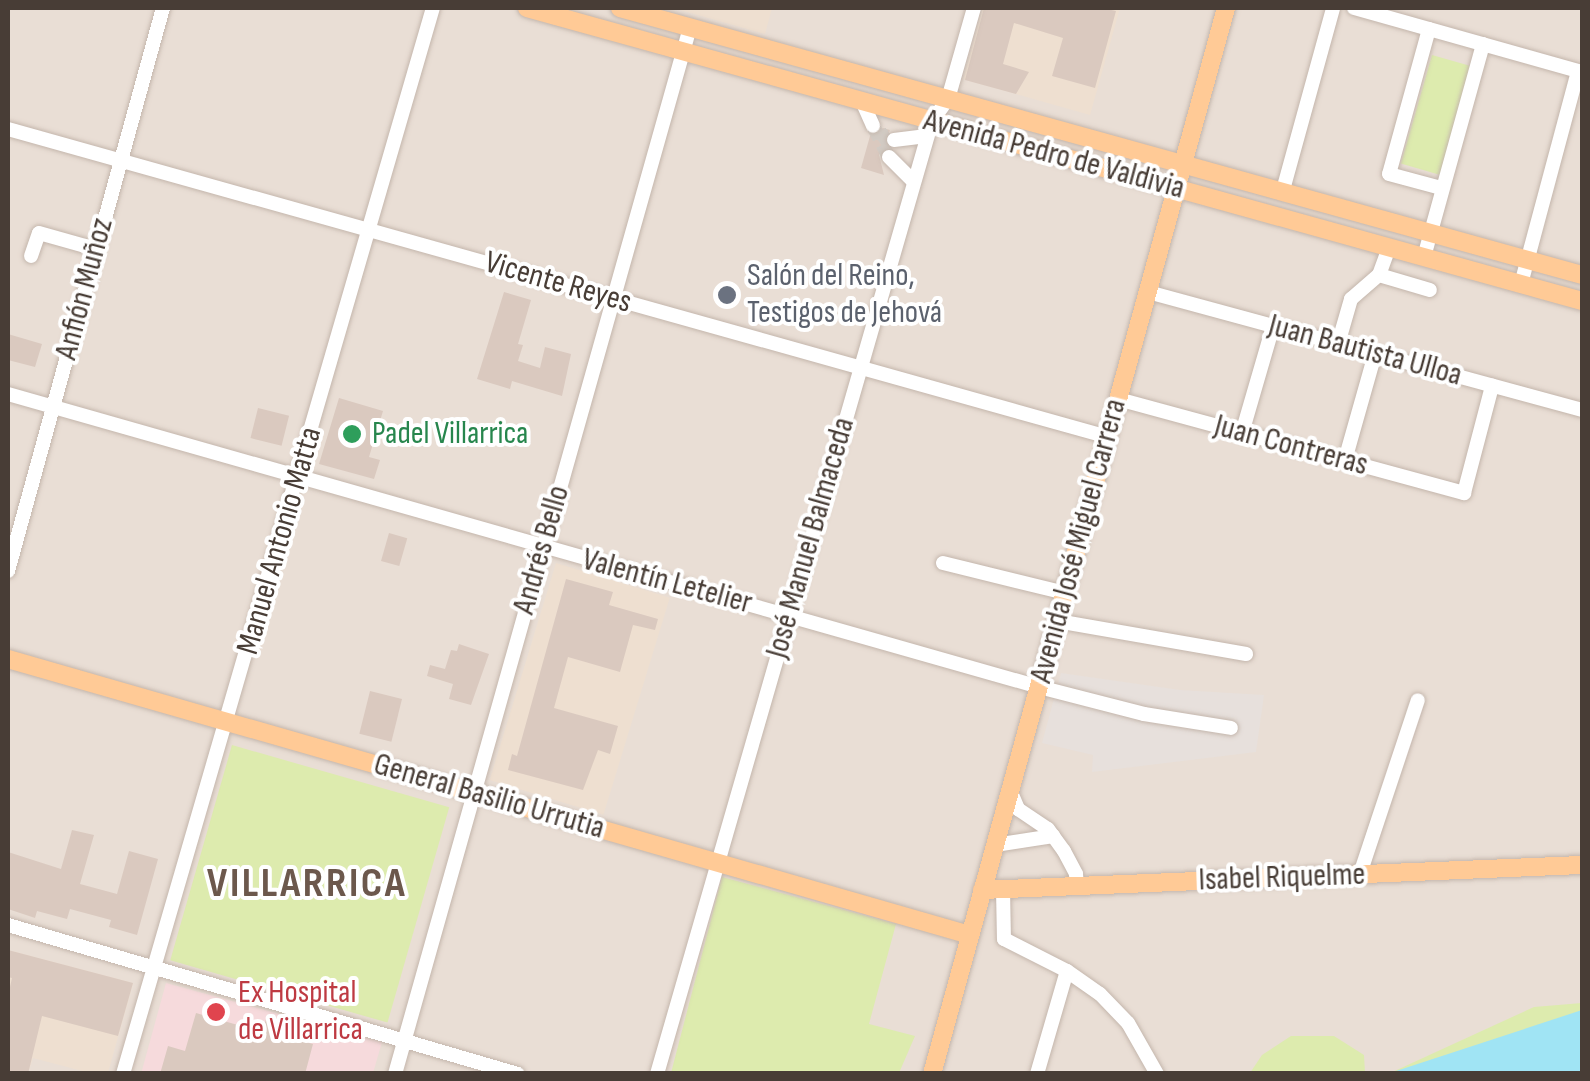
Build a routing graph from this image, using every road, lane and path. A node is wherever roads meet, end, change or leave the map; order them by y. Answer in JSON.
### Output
{"nodes":[{"id":1,"x":163,"y":8,"type":"edge"},
{"id":2,"x":432,"y":8,"type":"edge"},
{"id":3,"x":527,"y":8,"type":"edge"},
{"id":4,"x":620,"y":8,"type":"edge"},
{"id":5,"x":974,"y":8,"type":"edge"},
{"id":6,"x":1226,"y":8,"type":"edge"},
{"id":7,"x":1333,"y":8,"type":"edge"},
{"id":8,"x":1354,"y":8,"type":"edge"},
{"id":9,"x":690,"y":27,"type":"junction"},
{"id":10,"x":1429,"y":29,"type":"junction"},
{"id":11,"x":1483,"y":44,"type":"junction"},
{"id":12,"x":684,"y":51,"type":"junction"},
{"id":13,"x":1580,"y":71,"type":"edge"},
{"id":14,"x":948,"y":99,"type":"junction"},
{"id":15,"x":862,"y":101,"type":"junction"},
{"id":16,"x":910,"y":115,"type":"junction"},
{"id":17,"x":873,"y":126,"type":"tunnel mouth"},
{"id":18,"x":930,"y":128,"type":"junction"},
{"id":19,"x":8,"y":129,"type":"edge"},
{"id":20,"x":889,"y":157,"type":"tunnel mouth"},
{"id":21,"x":120,"y":161,"type":"junction"},
{"id":22,"x":1184,"y":162,"type":"junction"},
{"id":23,"x":914,"y":182,"type":"junction"},
{"id":24,"x":1177,"y":188,"type":"junction"},
{"id":25,"x":1442,"y":188,"type":"junction"},
{"id":26,"x":1282,"y":190,"type":"junction"},
{"id":27,"x":369,"y":230,"type":"junction"},
{"id":28,"x":1431,"y":231,"type":"junction"},
{"id":29,"x":1389,"y":247,"type":"junction"},
{"id":30,"x":96,"y":249,"type":"junction"},
{"id":31,"x":31,"y":256,"type":"dead end"},
{"id":32,"x":1424,"y":257,"type":"junction"},
{"id":33,"x":1528,"y":260,"type":"junction"},
{"id":34,"x":1582,"y":275,"type":"edge"},
{"id":35,"x":1379,"y":276,"type":"junction"},
{"id":36,"x":1522,"y":284,"type":"junction"},
{"id":37,"x":1430,"y":290,"type":"dead end"},
{"id":38,"x":1148,"y":292,"type":"junction"},
{"id":39,"x":614,"y":299,"type":"junction"},
{"id":40,"x":1582,"y":301,"type":"edge"},
{"id":41,"x":1273,"y":326,"type":"junction"},
{"id":42,"x":1338,"y":344,"type":"junction"},
{"id":43,"x":1374,"y":354,"type":"junction"},
{"id":44,"x":860,"y":368,"type":"junction"},
{"id":45,"x":1492,"y":386,"type":"junction"},
{"id":46,"x":8,"y":394,"type":"edge"},
{"id":47,"x":1118,"y":399,"type":"junction"},
{"id":48,"x":53,"y":406,"type":"junction"},
{"id":49,"x":1582,"y":410,"type":"edge"},
{"id":50,"x":1242,"y":432,"type":"junction"},
{"id":51,"x":1108,"y":437,"type":"junction"},
{"id":52,"x":1345,"y":460,"type":"junction"},
{"id":53,"x":298,"y":478,"type":"junction"},
{"id":54,"x":543,"y":548,"type":"junction"},
{"id":55,"x":943,"y":564,"type":"dead end"},
{"id":56,"x":8,"y":570,"type":"edge"},
{"id":57,"x":1064,"y":593,"type":"junction"},
{"id":58,"x":789,"y":616,"type":"junction"},
{"id":59,"x":1057,"y":621,"type":"junction"},
{"id":60,"x":1246,"y":654,"type":"dead end"},
{"id":61,"x":8,"y":659,"type":"edge"},
{"id":62,"x":1039,"y":687,"type":"junction"},
{"id":63,"x":1418,"y":700,"type":"dead end"},
{"id":64,"x":228,"y":722,"type":"junction"},
{"id":65,"x":1231,"y":728,"type":"dead end"},
{"id":66,"x":1010,"y":790,"type":"junction"},
{"id":67,"x":474,"y":794,"type":"junction"},
{"id":68,"x":1053,"y":836,"type":"junction"},
{"id":69,"x":995,"y":845,"type":"junction"},
{"id":70,"x":718,"y":862,"type":"junction"},
{"id":71,"x":1582,"y":865,"type":"edge"},
{"id":72,"x":1360,"y":874,"type":"junction"},
{"id":73,"x":1077,"y":886,"type":"junction"},
{"id":74,"x":1003,"y":889,"type":"junction"},
{"id":75,"x":982,"y":890,"type":"junction"},
{"id":76,"x":8,"y":924,"type":"edge"},
{"id":77,"x":970,"y":935,"type":"junction"},
{"id":78,"x":155,"y":966,"type":"junction"},
{"id":79,"x":1067,"y":971,"type":"junction"},
{"id":80,"x":404,"y":1039,"type":"junction"},
{"id":81,"x":124,"y":1074,"type":"edge"},
{"id":82,"x":395,"y":1074,"type":"edge"},
{"id":83,"x":518,"y":1074,"type":"edge"},
{"id":84,"x":657,"y":1074,"type":"edge"},
{"id":85,"x":932,"y":1074,"type":"edge"},
{"id":86,"x":1037,"y":1074,"type":"edge"},
{"id":87,"x":1157,"y":1074,"type":"edge"}],
"edges":[{"from":1,"to":21,"type":"street","name":"Anfión Muñoz"},
{"from":2,"to":27,"type":"street","name":"Manuel Antonio Matta"},
{"from":3,"to":12,"type":"main road","name":"Avenida Pedro de Valdivia"},
{"from":4,"to":9,"type":"main road","name":"Avenida Pedro de Valdivia"},
{"from":5,"to":14,"type":"street","name":"José Manuel Balmaceda"},
{"from":6,"to":22,"type":"main road","name":"Avenida José Miguel Carrera"},
{"from":7,"to":26,"type":"street"},
{"from":8,"to":10,"type":"street"},
{"from":9,"to":12,"type":"street","name":"Andrés Bello"},
{"from":9,"to":14,"type":"main road","name":"Avenida Pedro de Valdivia"},
{"from":10,"to":11,"type":"street"},
{"from":10,"to":25,"type":"street"},
{"from":11,"to":13,"type":"street"},
{"from":11,"to":25,"type":"street"},
{"from":12,"to":15,"type":"main road","name":"Avenida Pedro de Valdivia"},
{"from":12,"to":39,"type":"street","name":"Andrés Bello"},
{"from":13,"to":33,"type":"street"},
{"from":14,"to":18,"type":"street","name":"José Manuel Balmaceda"},
{"from":14,"to":22,"type":"main road","name":"Avenida Pedro de Valdivia"},
{"from":15,"to":16,"type":"main road","name":"Avenida Pedro de Valdivia"},
{"from":15,"to":17,"type":"street"},
{"from":16,"to":18,"type":"main road","name":"Avenida Pedro de Valdivia"},
{"from":16,"to":18,"type":"street"},
{"from":18,"to":23,"type":"street","name":"José Manuel Balmaceda"},
{"from":18,"to":24,"type":"main road","name":"Avenida Pedro de Valdivia"},
{"from":19,"to":21,"type":"street","name":"Vicente Reyes"},
{"from":20,"to":23,"type":"street"},
{"from":21,"to":27,"type":"street","name":"Vicente Reyes"},
{"from":21,"to":30,"type":"street","name":"Anfión Muñoz"},
{"from":22,"to":24,"type":"main road","name":"Avenida José Miguel Carrera"},
{"from":22,"to":26,"type":"main road","name":"Avenida Pedro de Valdivia"},
{"from":23,"to":44,"type":"street","name":"José Manuel Balmaceda"},
{"from":24,"to":29,"type":"main road","name":"Avenida Pedro de Valdivia"},
{"from":24,"to":38,"type":"main road","name":"Avenida José Miguel Carrera"},
{"from":25,"to":28,"type":"street"},
{"from":26,"to":28,"type":"main road","name":"Avenida Pedro de Valdivia"},
{"from":27,"to":39,"type":"street","name":"Vicente Reyes"},
{"from":27,"to":53,"type":"street","name":"Manuel Antonio Matta"},
{"from":28,"to":32,"type":"street"},
{"from":28,"to":33,"type":"main road","name":"Avenida Pedro de Valdivia"},
{"from":29,"to":32,"type":"main road","name":"Avenida Pedro de Valdivia"},
{"from":29,"to":35,"type":"street"},
{"from":30,"to":31,"type":"street"},
{"from":30,"to":48,"type":"street","name":"Anfión Muñoz"},
{"from":32,"to":36,"type":"main road","name":"Avenida Pedro de Valdivia"},
{"from":33,"to":34,"type":"main road","name":"Avenida Pedro de Valdivia"},
{"from":33,"to":36,"type":"street"},
{"from":35,"to":37,"type":"street"},
{"from":35,"to":42,"type":"street"},
{"from":36,"to":40,"type":"main road","name":"Avenida Pedro de Valdivia"},
{"from":38,"to":41,"type":"street","name":"Juan Bautista Ulloa"},
{"from":38,"to":47,"type":"main road","name":"Avenida José Miguel Carrera"},
{"from":39,"to":44,"type":"street","name":"Vicente Reyes"},
{"from":39,"to":54,"type":"street","name":"Andrés Bello"},
{"from":41,"to":42,"type":"street","name":"Juan Bautista Ulloa"},
{"from":41,"to":50,"type":"street"},
{"from":42,"to":43,"type":"street","name":"Juan Bautista Ulloa"},
{"from":43,"to":45,"type":"street","name":"Juan Bautista Ulloa"},
{"from":43,"to":52,"type":"street"},
{"from":44,"to":51,"type":"street","name":"Vicente Reyes"},
{"from":44,"to":58,"type":"street","name":"José Manuel Balmaceda"},
{"from":45,"to":49,"type":"street","name":"Juan Bautista Ulloa"},
{"from":45,"to":52,"type":"street","name":"Juan Contreras"},
{"from":46,"to":48,"type":"street","name":"Valentín Letelier"},
{"from":47,"to":50,"type":"street","name":"Juan Contreras"},
{"from":47,"to":51,"type":"main road","name":"Avenida José Miguel Carrera"},
{"from":48,"to":53,"type":"street","name":"Valentín Letelier"},
{"from":48,"to":56,"type":"street","name":"Anfión Muñoz"},
{"from":50,"to":52,"type":"street","name":"Juan Contreras"},
{"from":51,"to":57,"type":"main road","name":"Avenida José Miguel Carrera"},
{"from":53,"to":54,"type":"street","name":"Valentín Letelier"},
{"from":53,"to":64,"type":"street","name":"Manuel Antonio Matta"},
{"from":54,"to":58,"type":"street","name":"Valentín Letelier"},
{"from":54,"to":67,"type":"street","name":"Andrés Bello"},
{"from":55,"to":57,"type":"street"},
{"from":57,"to":59,"type":"main road","name":"Avenida José Miguel Carrera"},
{"from":58,"to":62,"type":"street","name":"Valentín Letelier"},
{"from":58,"to":70,"type":"street","name":"José Manuel Balmaceda"},
{"from":59,"to":60,"type":"street"},
{"from":59,"to":62,"type":"main road","name":"Avenida José Miguel Carrera"},
{"from":61,"to":64,"type":"main road","name":"General Basilio Urrutia"},
{"from":62,"to":65,"type":"street","name":"Valentín Letelier"},
{"from":62,"to":66,"type":"main road","name":"Avenida José Miguel Carrera"},
{"from":63,"to":72,"type":"street"},
{"from":64,"to":67,"type":"main road","name":"General Basilio Urrutia"},
{"from":64,"to":78,"type":"street","name":"Manuel Antonio Matta"},
{"from":66,"to":68,"type":"street"},
{"from":66,"to":69,"type":"main road","name":"Avenida José Miguel Carrera"},
{"from":67,"to":70,"type":"main road","name":"General Basilio Urrutia"},
{"from":67,"to":80,"type":"street","name":"Andrés Bello"},
{"from":68,"to":69,"type":"street"},
{"from":68,"to":73,"type":"street"},
{"from":69,"to":75,"type":"main road","name":"Avenida José Miguel Carrera"},
{"from":70,"to":77,"type":"main road","name":"General Basilio Urrutia"},
{"from":70,"to":84,"type":"street","name":"José Manuel Balmaceda"},
{"from":71,"to":72,"type":"main road","name":"Isabel Riquelme"},
{"from":72,"to":73,"type":"main road","name":"Isabel Riquelme"},
{"from":73,"to":74,"type":"main road","name":"Isabel Riquelme"},
{"from":74,"to":75,"type":"main road","name":"Isabel Riquelme"},
{"from":74,"to":79,"type":"street"},
{"from":75,"to":77,"type":"main road","name":"Avenida José Miguel Carrera"},
{"from":76,"to":78,"type":"street"},
{"from":77,"to":85,"type":"main road","name":"Avenida José Miguel Carrera"},
{"from":78,"to":80,"type":"street"},
{"from":78,"to":81,"type":"street","name":"Manuel Antonio Matta"},
{"from":79,"to":86,"type":"street"},
{"from":79,"to":87,"type":"street"},
{"from":80,"to":82,"type":"street","name":"Andrés Bello"},
{"from":80,"to":83,"type":"street"}]}
